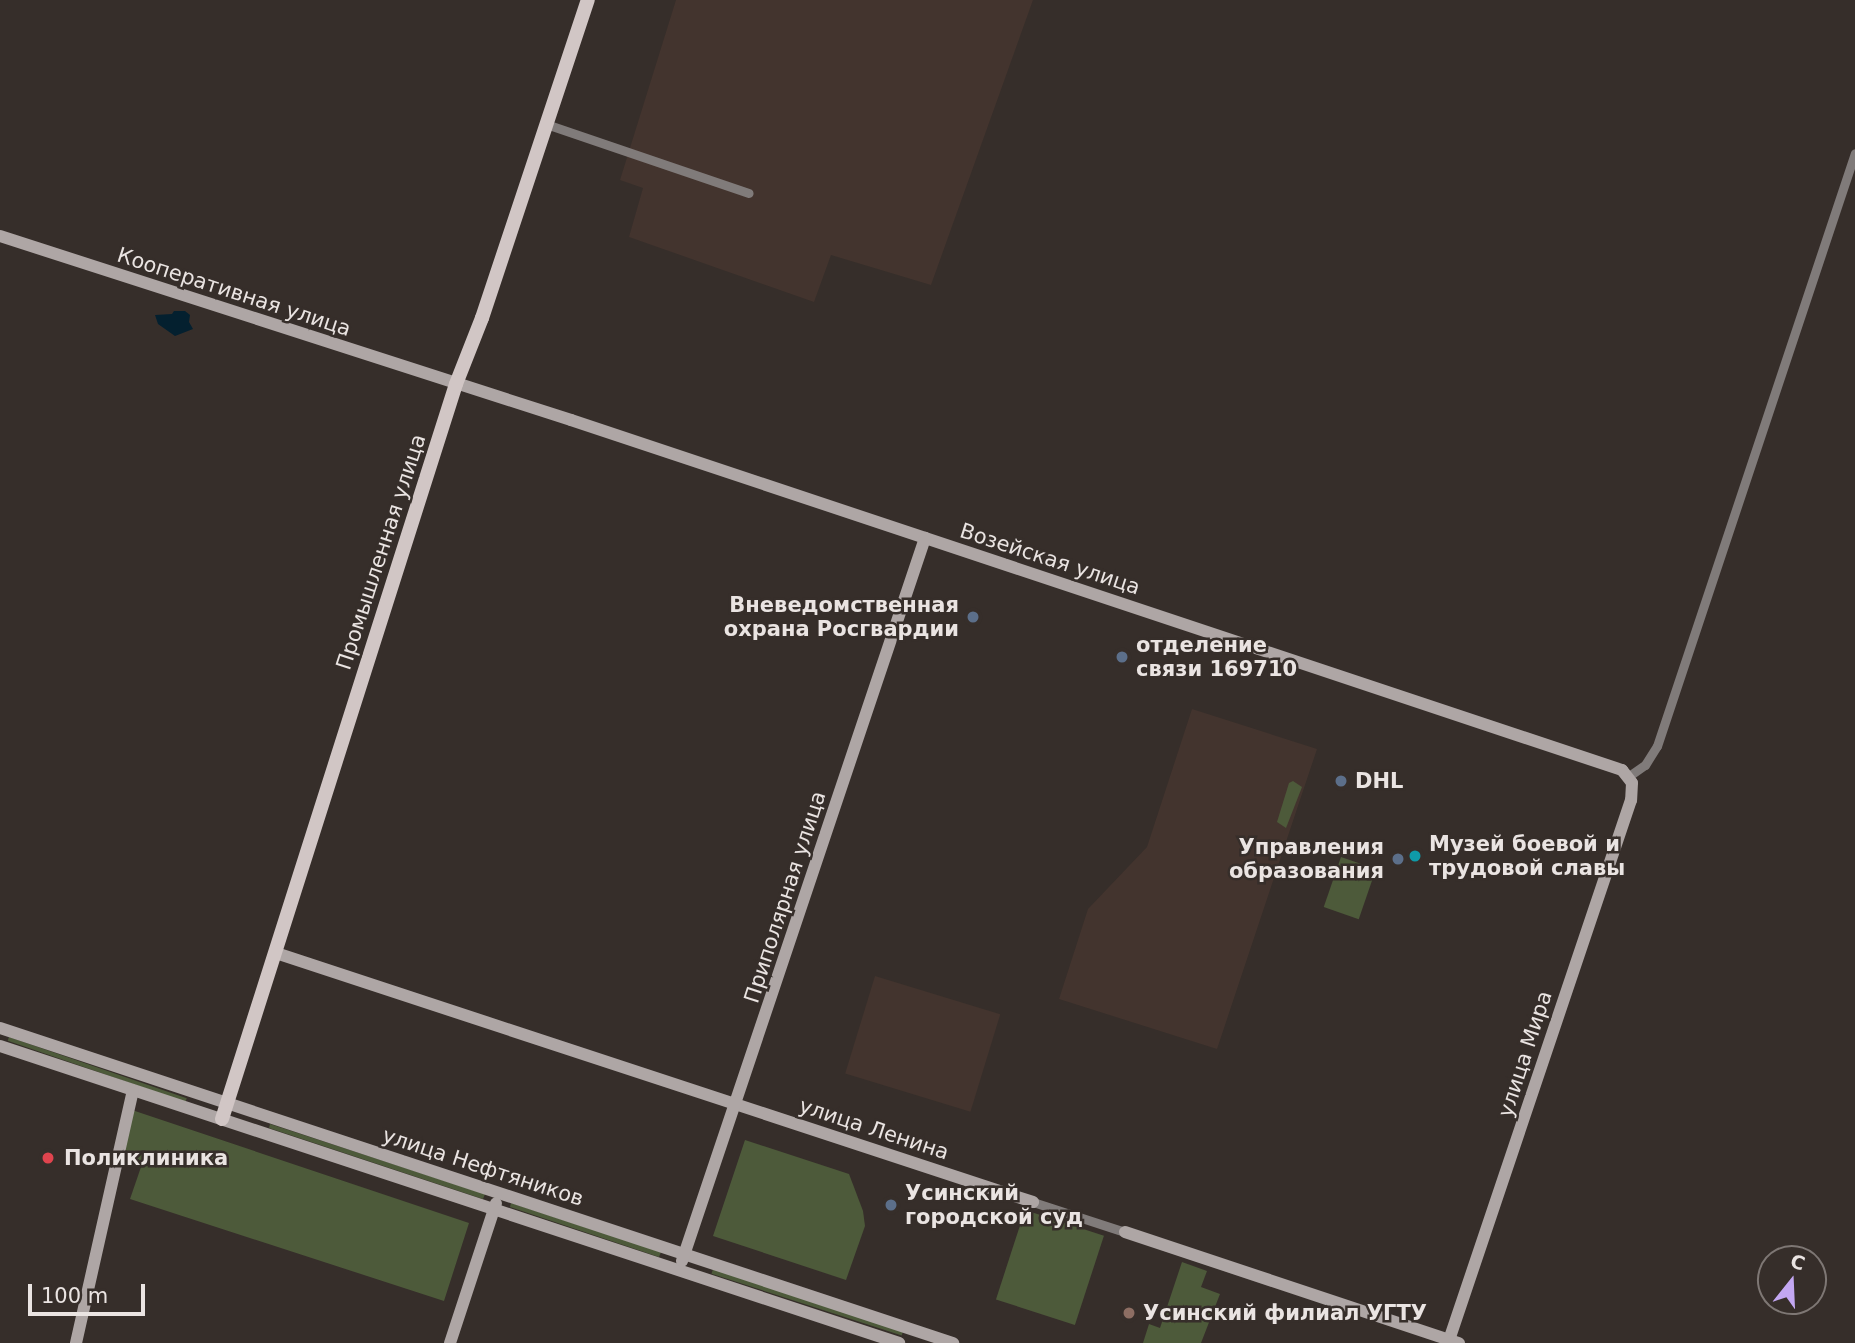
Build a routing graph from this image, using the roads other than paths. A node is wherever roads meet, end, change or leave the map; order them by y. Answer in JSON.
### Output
{"nodes":[{"id":1,"x":588,"y":0,"type":"edge"},
{"id":2,"x":547,"y":124,"type":"junction"},
{"id":3,"x":1855,"y":153,"type":"edge"},
{"id":4,"x":750,"y":193,"type":"dead end"},
{"id":5,"x":0,"y":236,"type":"edge"},
{"id":6,"x":456,"y":384,"type":"junction"},
{"id":7,"x":925,"y":538,"type":"junction"},
{"id":8,"x":1629,"y":776,"type":"junction"},
{"id":9,"x":276,"y":953,"type":"junction"},
{"id":10,"x":0,"y":1028,"type":"edge"},
{"id":11,"x":0,"y":1046,"type":"edge"},
{"id":12,"x":133,"y":1090,"type":"junction"},
{"id":13,"x":228,"y":1103,"type":"junction"},
{"id":14,"x":737,"y":1104,"type":"junction"},
{"id":15,"x":222,"y":1119,"type":"junction"},
{"id":16,"x":500,"y":1193,"type":"junction"},
{"id":17,"x":1033,"y":1202,"type":"joint"},
{"id":18,"x":494,"y":1209,"type":"junction"},
{"id":19,"x":1125,"y":1232,"type":"joint"},
{"id":20,"x":684,"y":1254,"type":"junction"},
{"id":21,"x":680,"y":1268,"type":"junction"},
{"id":22,"x":1452,"y":1342,"type":"edge"},
{"id":23,"x":76,"y":1343,"type":"edge"},
{"id":24,"x":450,"y":1343,"type":"edge"},
{"id":25,"x":899,"y":1343,"type":"edge"},
{"id":26,"x":953,"y":1343,"type":"edge"}],
"edges":[{"from":1,"to":2,"type":"main road","name":"Промышленная улица"},
{"from":2,"to":4,"type":"street"},
{"from":2,"to":6,"type":"main road","name":"Промышленная улица"},
{"from":3,"to":8,"type":"street"},
{"from":5,"to":6,"type":"main road","name":"Кооперативная улица"},
{"from":6,"to":7,"type":"main road","name":"Возейская улица"},
{"from":6,"to":9,"type":"main road","name":"Промышленная улица"},
{"from":7,"to":8,"type":"main road","name":"Возейская улица"},
{"from":7,"to":14,"type":"main road","name":"Приполярная улица"},
{"from":8,"to":22,"type":"main road","name":"улица Мира"},
{"from":9,"to":13,"type":"main road","name":"Промышленная улица"},
{"from":9,"to":14,"type":"main road","name":"улица Ленина"},
{"from":10,"to":13,"type":"main road","name":"улица Нефтяников"},
{"from":11,"to":12,"type":"main road","name":"улица Нефтяников"},
{"from":12,"to":15,"type":"main road","name":"улица Нефтяников"},
{"from":12,"to":23,"type":"main road"},
{"from":13,"to":15,"type":"main road","name":"Промышленная улица"},
{"from":13,"to":16,"type":"main road","name":"улица Нефтяников"},
{"from":14,"to":17,"type":"main road","name":"улица Ленина"},
{"from":14,"to":20,"type":"main road","name":"Приполярная улица"},
{"from":15,"to":18,"type":"main road","name":"улица Нефтяников"},
{"from":16,"to":18,"type":"main road"},
{"from":16,"to":20,"type":"main road","name":"улица Нефтяников"},
{"from":17,"to":19,"type":"street","name":"улица Ленина"},
{"from":18,"to":21,"type":"main road","name":"улица Нефтяников"},
{"from":18,"to":24,"type":"main road"},
{"from":19,"to":22,"type":"main road","name":"улица Ленина"},
{"from":20,"to":21,"type":"main road","name":"Приполярная улица"},
{"from":20,"to":26,"type":"main road","name":"улица Нефтяников"},
{"from":21,"to":25,"type":"main road","name":"улица Нефтяников"}]}
